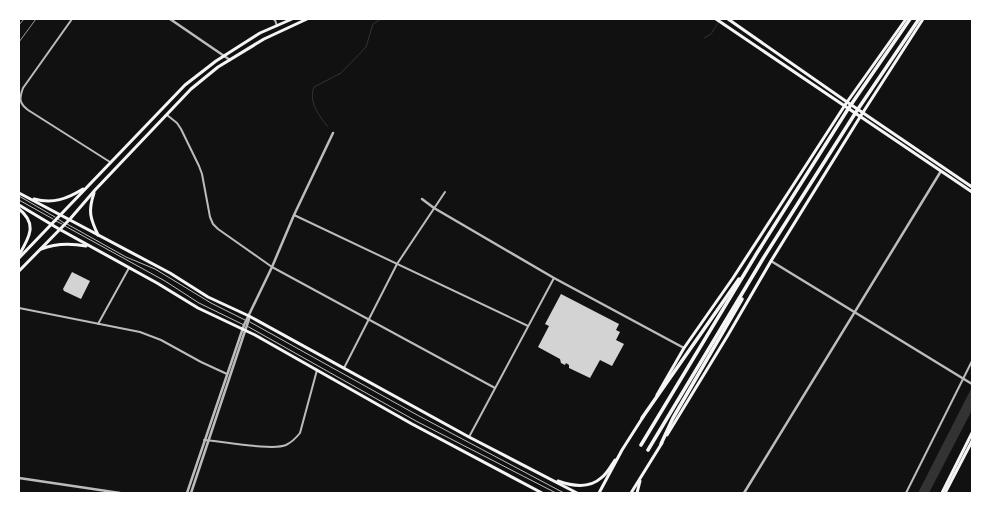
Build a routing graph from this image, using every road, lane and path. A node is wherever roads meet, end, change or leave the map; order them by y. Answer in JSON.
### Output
{"nodes":[{"id":1,"x":72,"y":19,"type":"edge"},
{"id":2,"x":170,"y":19,"type":"edge"},
{"id":3,"x":273,"y":19,"type":"edge"},
{"id":4,"x":292,"y":19,"type":"edge"},
{"id":5,"x":307,"y":19,"type":"edge"},
{"id":6,"x":716,"y":19,"type":"edge"},
{"id":7,"x":728,"y":19,"type":"edge"},
{"id":8,"x":906,"y":19,"type":"edge"},
{"id":9,"x":910,"y":19,"type":"edge"},
{"id":10,"x":919,"y":19,"type":"edge"},
{"id":11,"x":923,"y":19,"type":"edge"},
{"id":12,"x":277,"y":26,"type":"junction"},
{"id":13,"x":223,"y":56,"type":"junction"},
{"id":14,"x":230,"y":60,"type":"junction"},
{"id":15,"x":847,"y":102,"type":"junction"},
{"id":16,"x":844,"y":106,"type":"junction"},
{"id":17,"x":863,"y":113,"type":"junction"},
{"id":18,"x":167,"y":115,"type":"junction"},
{"id":19,"x":860,"y":117,"type":"junction"},
{"id":20,"x":333,"y":133,"type":"dead end"},
{"id":21,"x":110,"y":162,"type":"junction"},
{"id":22,"x":942,"y":169,"type":"junction"},
{"id":23,"x":86,"y":187,"type":"junction"},
{"id":24,"x":972,"y":187,"type":"edge"},
{"id":25,"x":95,"y":190,"type":"junction"},
{"id":26,"x":445,"y":192,"type":"dead end"},
{"id":27,"x":972,"y":192,"type":"edge"},
{"id":28,"x":19,"y":193,"type":"edge"},
{"id":29,"x":19,"y":196,"type":"edge"},
{"id":30,"x":28,"y":198,"type":"junction"},
{"id":31,"x":422,"y":199,"type":"dead end"},
{"id":32,"x":19,"y":200,"type":"edge"},
{"id":33,"x":19,"y":205,"type":"edge"},
{"id":34,"x":434,"y":208,"type":"junction"},
{"id":35,"x":19,"y":209,"type":"edge"},
{"id":36,"x":294,"y":215,"type":"junction"},
{"id":37,"x":61,"y":216,"type":"junction"},
{"id":38,"x":70,"y":219,"type":"junction"},
{"id":39,"x":56,"y":220,"type":"junction"},
{"id":40,"x":65,"y":224,"type":"junction"},
{"id":41,"x":51,"y":225,"type":"junction"},
{"id":42,"x":59,"y":229,"type":"junction"},
{"id":43,"x":98,"y":235,"type":"junction"},
{"id":44,"x":90,"y":247,"type":"junction"},
{"id":45,"x":39,"y":250,"type":"junction"},
{"id":46,"x":757,"y":253,"type":"junction"},
{"id":47,"x":19,"y":257,"type":"edge"},
{"id":48,"x":764,"y":257,"type":"junction"},
{"id":49,"x":771,"y":260,"type":"junction"},
{"id":50,"x":397,"y":264,"type":"junction"},
{"id":51,"x":272,"y":266,"type":"junction"},
{"id":52,"x":129,"y":268,"type":"junction"},
{"id":53,"x":19,"y":271,"type":"edge"},
{"id":54,"x":554,"y":278,"type":"junction"},
{"id":55,"x":19,"y":308,"type":"edge"},
{"id":56,"x":855,"y":312,"type":"junction"},
{"id":57,"x":249,"y":316,"type":"junction"},
{"id":58,"x":368,"y":319,"type":"junction"},
{"id":59,"x":247,"y":321,"type":"junction"},
{"id":60,"x":98,"y":324,"type":"junction"},
{"id":61,"x":246,"y":326,"type":"junction"},
{"id":62,"x":528,"y":326,"type":"junction"},
{"id":63,"x":244,"y":330,"type":"junction"},
{"id":64,"x":684,"y":348,"type":"junction"},
{"id":65,"x":972,"y":361,"type":"edge"},
{"id":66,"x":344,"y":369,"type":"junction"},
{"id":67,"x":317,"y":370,"type":"junction"},
{"id":68,"x":227,"y":374,"type":"junction"},
{"id":69,"x":963,"y":379,"type":"junction"},
{"id":70,"x":972,"y":384,"type":"edge"},
{"id":71,"x":495,"y":388,"type":"junction"},
{"id":72,"x":642,"y":418,"type":"junction"},
{"id":73,"x":972,"y":433,"type":"edge"},
{"id":74,"x":469,"y":437,"type":"junction"},
{"id":75,"x":206,"y":440,"type":"junction"},
{"id":76,"x":972,"y":441,"type":"edge"},
{"id":77,"x":661,"y":444,"type":"junction"},
{"id":78,"x":641,"y":445,"type":"dead end"},
{"id":79,"x":622,"y":450,"type":"junction"},
{"id":80,"x":648,"y":450,"type":"dead end"},
{"id":81,"x":642,"y":476,"type":"junction"},
{"id":82,"x":19,"y":478,"type":"edge"},
{"id":83,"x":548,"y":478,"type":"junction"},
{"id":84,"x":120,"y":493,"type":"edge"},
{"id":85,"x":187,"y":493,"type":"edge"},
{"id":86,"x":191,"y":493,"type":"edge"},
{"id":87,"x":542,"y":493,"type":"edge"},
{"id":88,"x":556,"y":493,"type":"edge"},
{"id":89,"x":564,"y":493,"type":"edge"},
{"id":90,"x":577,"y":493,"type":"edge"},
{"id":91,"x":600,"y":493,"type":"edge"},
{"id":92,"x":631,"y":493,"type":"edge"},
{"id":93,"x":637,"y":493,"type":"edge"},
{"id":94,"x":744,"y":493,"type":"edge"},
{"id":95,"x":906,"y":493,"type":"edge"},
{"id":96,"x":942,"y":493,"type":"edge"},
{"id":97,"x":945,"y":493,"type":"edge"}],
"edges":[{"from":1,"to":21,"type":"street"},
{"from":2,"to":13,"type":"street"},
{"from":3,"to":12,"type":"street"},
{"from":4,"to":12,"type":"main road"},
{"from":5,"to":14,"type":"main road"},
{"from":6,"to":16,"type":"main road"},
{"from":7,"to":15,"type":"main road"},
{"from":8,"to":15,"type":"main road"},
{"from":9,"to":46,"type":"highway"},
{"from":10,"to":48,"type":"highway"},
{"from":11,"to":17,"type":"main road"},
{"from":12,"to":13,"type":"main road"},
{"from":13,"to":14,"type":"street"},
{"from":13,"to":21,"type":"main road"},
{"from":14,"to":18,"type":"main road"},
{"from":15,"to":16,"type":"main road"},
{"from":15,"to":17,"type":"main road"},
{"from":16,"to":19,"type":"main road"},
{"from":16,"to":64,"type":"main road"},
{"from":17,"to":19,"type":"main road"},
{"from":17,"to":22,"type":"main road"},
{"from":18,"to":25,"type":"main road"},
{"from":18,"to":51,"type":"street"},
{"from":19,"to":22,"type":"main road"},
{"from":19,"to":49,"type":"main road"},
{"from":20,"to":36,"type":"street"},
{"from":21,"to":23,"type":"main road"},
{"from":22,"to":24,"type":"main road"},
{"from":22,"to":27,"type":"main road"},
{"from":22,"to":56,"type":"street"},
{"from":23,"to":30,"type":"main road"},
{"from":23,"to":37,"type":"main road"},
{"from":25,"to":38,"type":"main road"},
{"from":25,"to":43,"type":"main road"},
{"from":26,"to":34,"type":"street"},
{"from":28,"to":30,"type":"main road"},
{"from":29,"to":39,"type":"lane"},
{"from":30,"to":37,"type":"main road"},
{"from":31,"to":34,"type":"street"},
{"from":32,"to":39,"type":"lane"},
{"from":33,"to":41,"type":"main road"},
{"from":34,"to":50,"type":"street"},
{"from":34,"to":54,"type":"street"},
{"from":35,"to":47,"type":"main road"},
{"from":36,"to":50,"type":"street"},
{"from":36,"to":51,"type":"street"},
{"from":37,"to":38,"type":"main road"},
{"from":37,"to":39,"type":"main road"},
{"from":38,"to":40,"type":"main road"},
{"from":38,"to":43,"type":"main road"},
{"from":39,"to":40,"type":"lane"},
{"from":39,"to":41,"type":"main road"},
{"from":40,"to":42,"type":"main road"},
{"from":40,"to":59,"type":"lane"},
{"from":40,"to":61,"type":"lane"},
{"from":41,"to":42,"type":"main road"},
{"from":41,"to":47,"type":"main road"},
{"from":42,"to":44,"type":"main road"},
{"from":42,"to":45,"type":"main road"},
{"from":43,"to":57,"type":"main road"},
{"from":44,"to":45,"type":"main road"},
{"from":44,"to":52,"type":"main road"},
{"from":45,"to":53,"type":"main road"},
{"from":46,"to":72,"type":"highway"},
{"from":46,"to":78,"type":"highway"},
{"from":48,"to":77,"type":"highway"},
{"from":48,"to":80,"type":"highway"},
{"from":49,"to":56,"type":"street"},
{"from":49,"to":77,"type":"main road"},
{"from":50,"to":58,"type":"street"},
{"from":50,"to":62,"type":"street"},
{"from":51,"to":57,"type":"street"},
{"from":51,"to":58,"type":"street"},
{"from":52,"to":60,"type":"street"},
{"from":52,"to":63,"type":"main road"},
{"from":54,"to":62,"type":"street"},
{"from":54,"to":64,"type":"street"},
{"from":55,"to":60,"type":"street"},
{"from":56,"to":69,"type":"street"},
{"from":56,"to":94,"type":"street"},
{"from":57,"to":59,"type":"street"},
{"from":57,"to":66,"type":"main road"},
{"from":58,"to":66,"type":"street"},
{"from":58,"to":71,"type":"street"},
{"from":59,"to":61,"type":"street"},
{"from":59,"to":89,"type":"lane"},
{"from":60,"to":68,"type":"street"},
{"from":61,"to":63,"type":"street"},
{"from":61,"to":88,"type":"lane"},
{"from":62,"to":71,"type":"street"},
{"from":63,"to":67,"type":"main road"},
{"from":63,"to":68,"type":"street"},
{"from":63,"to":75,"type":"street"},
{"from":64,"to":72,"type":"main road"},
{"from":65,"to":69,"type":"street"},
{"from":66,"to":74,"type":"main road"},
{"from":67,"to":75,"type":"street"},
{"from":67,"to":87,"type":"main road"},
{"from":68,"to":75,"type":"street"},
{"from":69,"to":70,"type":"street"},
{"from":69,"to":95,"type":"street"},
{"from":71,"to":74,"type":"street"},
{"from":72,"to":79,"type":"main road"},
{"from":73,"to":96,"type":"main road"},
{"from":74,"to":83,"type":"main road"},
{"from":75,"to":85,"type":"street"},
{"from":75,"to":86,"type":"street"},
{"from":76,"to":97,"type":"main road"},
{"from":77,"to":81,"type":"main road"},
{"from":79,"to":83,"type":"main road"},
{"from":79,"to":91,"type":"main road"},
{"from":81,"to":92,"type":"main road"},
{"from":81,"to":93,"type":"main road"},
{"from":82,"to":84,"type":"street"},
{"from":83,"to":90,"type":"main road"}]}
